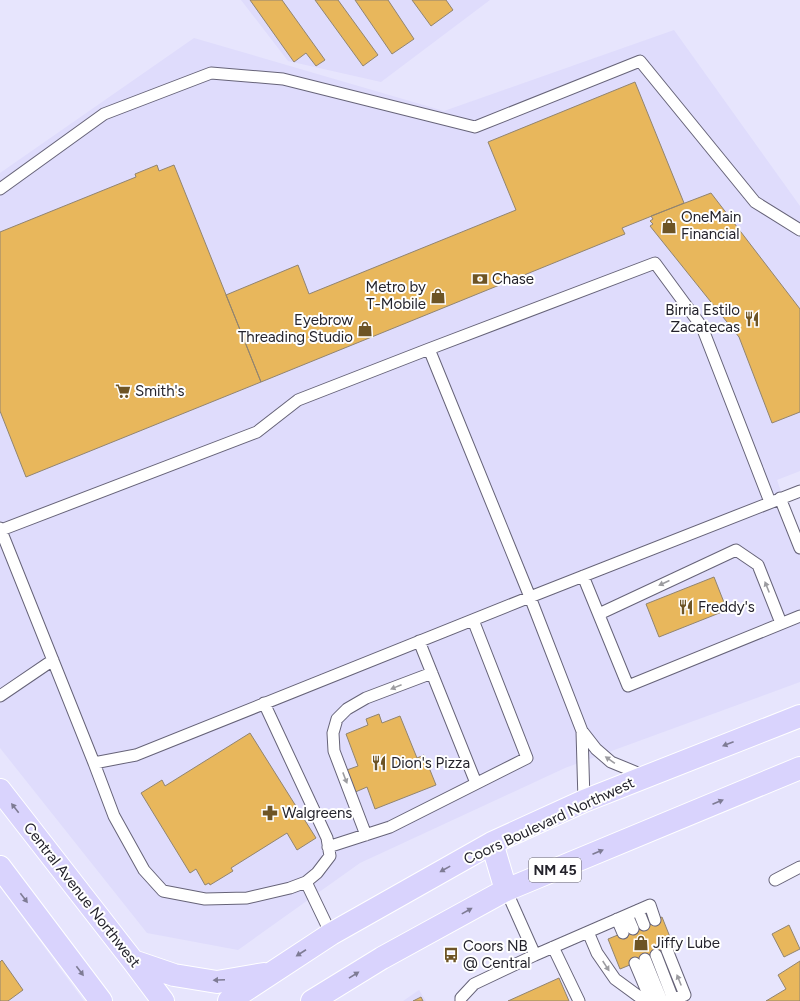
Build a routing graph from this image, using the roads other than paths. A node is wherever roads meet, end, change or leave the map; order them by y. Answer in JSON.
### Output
{"nodes":[{"id":1,"x":0,"y":189,"type":"edge"},
{"id":2,"x":800,"y":230,"type":"edge"},
{"id":3,"x":429,"y":349,"type":"junction"},
{"id":4,"x":800,"y":490,"type":"edge"},
{"id":5,"x":775,"y":500,"type":"junction"},
{"id":6,"x":1,"y":529,"type":"edge"},
{"id":7,"x":800,"y":548,"type":"edge"},
{"id":8,"x":583,"y":576,"type":"junction"},
{"id":9,"x":530,"y":597,"type":"junction"},
{"id":10,"x":599,"y":614,"type":"junction"},
{"id":11,"x":800,"y":616,"type":"edge"},
{"id":12,"x":473,"y":620,"type":"junction"},
{"id":13,"x":781,"y":623,"type":"junction"},
{"id":14,"x":420,"y":641,"type":"junction"},
{"id":15,"x":53,"y":660,"type":"junction"},
{"id":16,"x":432,"y":673,"type":"junction"},
{"id":17,"x":0,"y":696,"type":"edge"},
{"id":18,"x":264,"y":703,"type":"junction"},
{"id":19,"x":800,"y":716,"type":"edge"},
{"id":20,"x":582,"y":731,"type":"junction"},
{"id":21,"x":94,"y":763,"type":"junction"},
{"id":22,"x":800,"y":768,"type":"edge"},
{"id":23,"x":646,"y":776,"type":"junction"},
{"id":24,"x":476,"y":783,"type":"junction"},
{"id":25,"x":0,"y":790,"type":"edge"},
{"id":26,"x":584,"y":801,"type":"junction"},
{"id":27,"x":366,"y":835,"type":"junction"},
{"id":28,"x":492,"y":843,"type":"junction"},
{"id":29,"x":328,"y":847,"type":"junction"},
{"id":30,"x":0,"y":867,"type":"edge"},
{"id":31,"x":800,"y":867,"type":"edge"},
{"id":32,"x":775,"y":880,"type":"dead end"},
{"id":33,"x":306,"y":882,"type":"junction"},
{"id":34,"x":506,"y":890,"type":"junction"},
{"id":35,"x":638,"y":910,"type":"junction"},
{"id":36,"x":622,"y":917,"type":"junction"},
{"id":37,"x":655,"y":920,"type":"dead end"},
{"id":38,"x":644,"y":925,"type":"dead end"},
{"id":39,"x":628,"y":931,"type":"dead end"},
{"id":40,"x":588,"y":932,"type":"junction"},
{"id":41,"x":331,"y":934,"type":"junction"},
{"id":42,"x":553,"y":947,"type":"junction"},
{"id":43,"x":667,"y":950,"type":"dead end"},
{"id":44,"x":535,"y":955,"type":"junction"},
{"id":45,"x":656,"y":955,"type":"dead end"},
{"id":46,"x":133,"y":961,"type":"junction"},
{"id":47,"x":271,"y":973,"type":"junction"},
{"id":48,"x":316,"y":999,"type":"edge"},
{"id":49,"x":668,"y":1000,"type":"edge"},
{"id":50,"x":101,"y":1001,"type":"edge"},
{"id":51,"x":163,"y":1001,"type":"edge"},
{"id":52,"x":229,"y":1001,"type":"edge"},
{"id":53,"x":461,"y":1001,"type":"edge"},
{"id":54,"x":579,"y":1001,"type":"edge"},
{"id":55,"x":645,"y":1001,"type":"edge"},
{"id":56,"x":651,"y":1001,"type":"edge"}],
"edges":[{"from":1,"to":2,"type":"lane"},
{"from":3,"to":5,"type":"lane"},
{"from":3,"to":6,"type":"lane"},
{"from":3,"to":9,"type":"lane"},
{"from":4,"to":5,"type":"lane"},
{"from":5,"to":7,"type":"lane"},
{"from":5,"to":8,"type":"lane"},
{"from":6,"to":15,"type":"lane"},
{"from":8,"to":9,"type":"lane"},
{"from":8,"to":10,"type":"lane"},
{"from":9,"to":12,"type":"lane"},
{"from":9,"to":20,"type":"lane"},
{"from":13,"to":10,"type":"lane","one_way":true},
{"from":10,"to":13,"type":"lane"},
{"from":11,"to":13,"type":"lane"},
{"from":12,"to":14,"type":"lane"},
{"from":12,"to":24,"type":"lane"},
{"from":14,"to":16,"type":"lane"},
{"from":14,"to":18,"type":"lane"},
{"from":15,"to":17,"type":"lane"},
{"from":15,"to":21,"type":"lane"},
{"from":16,"to":24,"type":"lane"},
{"from":16,"to":27,"type":"lane","one_way":true},
{"from":18,"to":21,"type":"lane"},
{"from":18,"to":29,"type":"lane"},
{"from":19,"to":23,"type":"main road","name":"Coors Boulevard Northwest","one_way":true},
{"from":23,"to":20,"type":"lane","one_way":true},
{"from":20,"to":26,"type":"lane"},
{"from":21,"to":33,"type":"lane"},
{"from":34,"to":22,"type":"main road","number":"NM 45","one_way":true},
{"from":23,"to":26,"type":"main road","name":"Coors Boulevard Northwest"},
{"from":24,"to":27,"type":"lane"},
{"from":46,"to":25,"type":"main road","name":"Central Avenue Northwest","one_way":true},
{"from":26,"to":28,"type":"main road","name":"Coors Boulevard Northwest"},
{"from":27,"to":29,"type":"lane"},
{"from":28,"to":34,"type":"main road"},
{"from":28,"to":41,"type":"main road","name":"Coors Boulevard Northwest","one_way":true},
{"from":29,"to":33,"type":"lane"},
{"from":30,"to":50,"type":"main road","one_way":true},
{"from":31,"to":32,"type":"lane"},
{"from":33,"to":41,"type":"lane"},
{"from":34,"to":44,"type":"lane"},
{"from":48,"to":34,"type":"main road","number":"NM 45","one_way":true},
{"from":35,"to":36,"type":"lane"},
{"from":35,"to":37,"type":"lane"},
{"from":35,"to":38,"type":"lane"},
{"from":36,"to":39,"type":"lane"},
{"from":36,"to":40,"type":"lane"},
{"from":40,"to":42,"type":"lane"},
{"from":40,"to":55,"type":"lane","one_way":true},
{"from":41,"to":47,"type":"main road","name":"Coors Boulevard Northwest","one_way":true},
{"from":42,"to":44,"type":"lane"},
{"from":42,"to":54,"type":"lane"},
{"from":49,"to":43,"type":"lane","one_way":true},
{"from":44,"to":53,"type":"lane"},
{"from":45,"to":49,"type":"lane"},
{"from":47,"to":46,"type":"main road","one_way":true},
{"from":46,"to":51,"type":"main road","name":"Central Avenue Northwest"},
{"from":47,"to":52,"type":"main road","name":"Coors Boulevard Northwest"},
{"from":49,"to":56,"type":"lane"}]}
